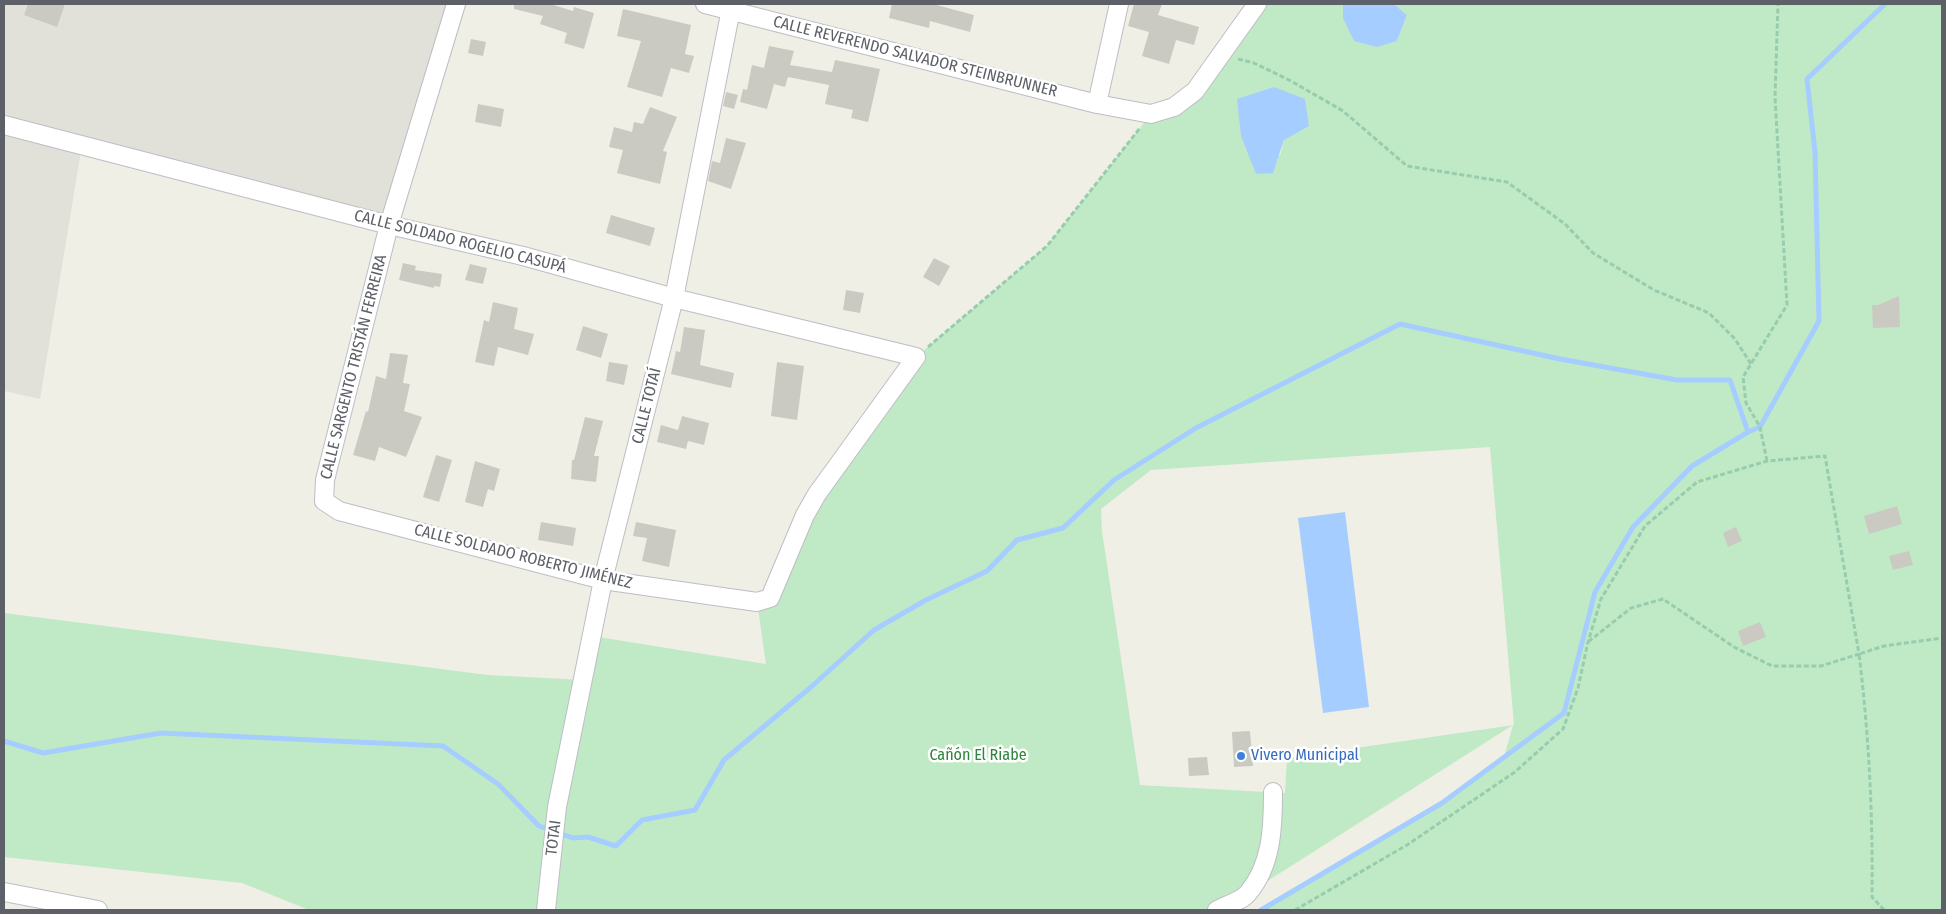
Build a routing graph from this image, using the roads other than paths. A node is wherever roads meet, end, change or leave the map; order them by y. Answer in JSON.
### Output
{"nodes":[{"id":1,"x":456,"y":4,"type":"edge"},
{"id":2,"x":705,"y":4,"type":"edge"},
{"id":3,"x":1119,"y":4,"type":"edge"},
{"id":4,"x":1257,"y":4,"type":"edge"},
{"id":5,"x":732,"y":7,"type":"edge"},
{"id":6,"x":1097,"y":104,"type":"junction"},
{"id":7,"x":4,"y":125,"type":"edge"},
{"id":8,"x":389,"y":225,"type":"junction"},
{"id":9,"x":674,"y":298,"type":"junction"},
{"id":10,"x":324,"y":500,"type":"joint"},
{"id":11,"x":603,"y":580,"type":"junction"},
{"id":12,"x":757,"y":602,"type":"joint"},
{"id":13,"x":1273,"y":792,"type":"dead end"},
{"id":14,"x":558,"y":807,"type":"joint"},
{"id":15,"x":4,"y":892,"type":"edge"},
{"id":16,"x":98,"y":910,"type":"edge"},
{"id":17,"x":546,"y":910,"type":"edge"},
{"id":18,"x":1217,"y":910,"type":"edge"}],
"edges":[{"from":1,"to":8,"type":"street","name":"CALLE SARGENTO TRISTÁN FERREIRA"},
{"from":2,"to":5,"type":"street","name":"CALLE REVERENDO SALVADOR STEINBRUNNER"},
{"from":3,"to":6,"type":"street"},
{"from":4,"to":6,"type":"street","name":"CALLE REVERENDO SALVADOR STEINBRUNNER"},
{"from":5,"to":6,"type":"street","name":"CALLE REVERENDO SALVADOR STEINBRUNNER"},
{"from":5,"to":9,"type":"street","name":"CALLE TOTAÍ"},
{"from":7,"to":8,"type":"street","name":"CALLE SOLDADO ROGELIO CASUPÁ"},
{"from":8,"to":9,"type":"street","name":"CALLE SOLDADO ROGELIO CASUPÁ"},
{"from":8,"to":10,"type":"street","name":"CALLE SARGENTO TRISTÁN FERREIRA"},
{"from":9,"to":11,"type":"street","name":"CALLE TOTAÍ"},
{"from":9,"to":12,"type":"street","name":"CALLE SOLDADO ROGELIO CASUPÁ"},
{"from":10,"to":11,"type":"street","name":"CALLE SOLDADO ROBERTO JIMÉNEZ"},
{"from":11,"to":12,"type":"street","name":"CALLE SOLDADO ROBERTO JIMÉNEZ"},
{"from":11,"to":14,"type":"street","name":"CALLE TOTAÍ"},
{"from":13,"to":18,"type":"street"},
{"from":14,"to":17,"type":"street","name":"TOTAI"},
{"from":15,"to":16,"type":"street"}]}
